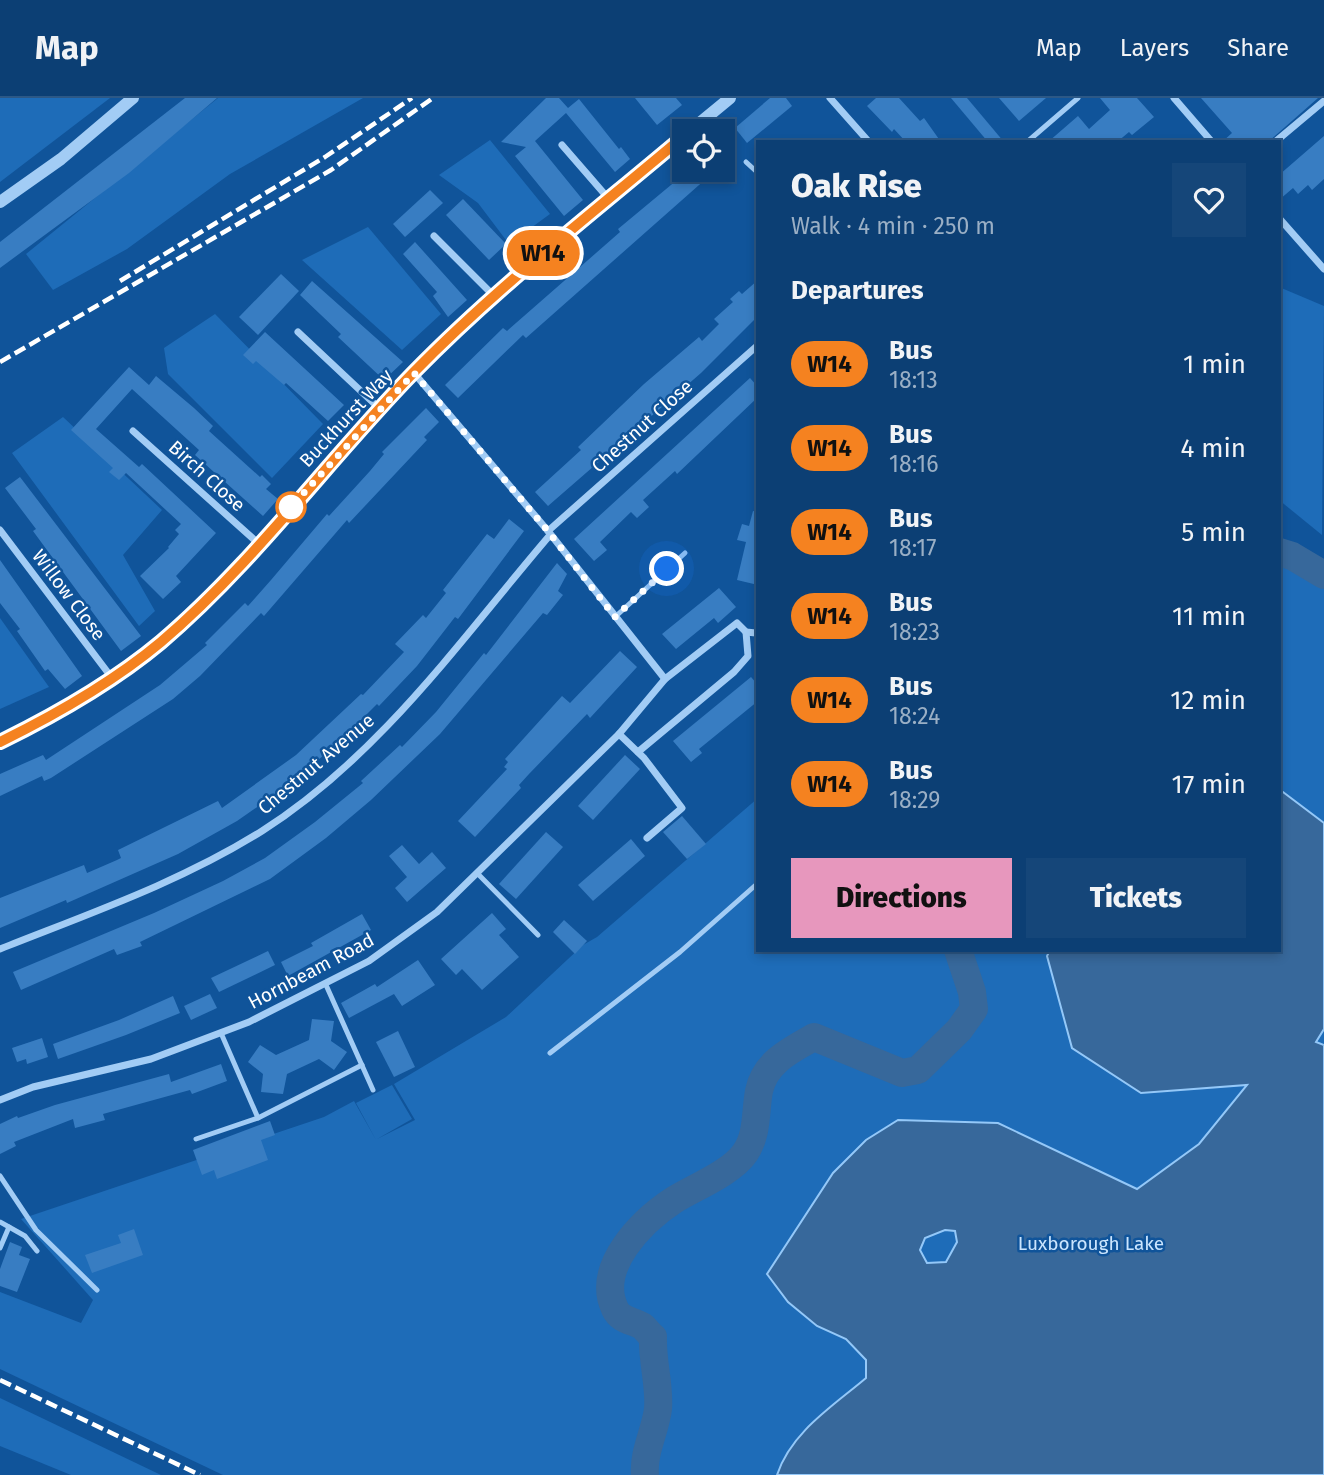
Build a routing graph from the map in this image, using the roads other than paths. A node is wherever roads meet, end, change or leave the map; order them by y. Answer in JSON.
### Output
{"nodes":[{"id":1,"x":133,"y":98,"type":"edge"},
{"id":2,"x":730,"y":98,"type":"edge"},
{"id":3,"x":830,"y":98,"type":"edge"},
{"id":4,"x":1078,"y":98,"type":"edge"},
{"id":5,"x":1174,"y":98,"type":"edge"},
{"id":6,"x":1324,"y":101,"type":"edge"},
{"id":7,"x":705,"y":119,"type":"edge"},
{"id":8,"x":867,"y":140,"type":"edge"},
{"id":9,"x":1029,"y":140,"type":"edge"},
{"id":10,"x":1210,"y":140,"type":"edge"},
{"id":11,"x":1277,"y":140,"type":"edge"},
{"id":12,"x":562,"y":145,"type":"dead end"},
{"id":13,"x":672,"y":146,"type":"edge"},
{"id":14,"x":746,"y":162,"type":"dead end"},
{"id":15,"x":756,"y":171,"type":"edge"},
{"id":16,"x":608,"y":198,"type":"junction"},
{"id":17,"x":0,"y":202,"type":"edge"},
{"id":18,"x":1281,"y":220,"type":"edge"},
{"id":19,"x":434,"y":236,"type":"dead end"},
{"id":20,"x":1324,"y":269,"type":"edge"},
{"id":21,"x":494,"y":296,"type":"junction"},
{"id":22,"x":298,"y":332,"type":"dead end"},
{"id":23,"x":756,"y":347,"type":"edge"},
{"id":24,"x":414,"y":373,"type":"junction"},
{"id":25,"x":380,"y":409,"type":"junction"},
{"id":26,"x":134,"y":431,"type":"dead end"},
{"id":27,"x":0,"y":530,"type":"edge"},
{"id":28,"x":549,"y":533,"type":"junction"},
{"id":29,"x":259,"y":544,"type":"junction"},
{"id":30,"x":685,"y":553,"type":"dead end"},
{"id":31,"x":615,"y":617,"type":"junction"},
{"id":32,"x":746,"y":632,"type":"junction"},
{"id":33,"x":756,"y":633,"type":"edge"},
{"id":34,"x":112,"y":678,"type":"junction"},
{"id":35,"x":665,"y":679,"type":"junction"},
{"id":36,"x":619,"y":734,"type":"junction"},
{"id":37,"x":0,"y":742,"type":"edge"},
{"id":38,"x":638,"y":752,"type":"junction"},
{"id":39,"x":648,"y":838,"type":"dead end"},
{"id":40,"x":478,"y":874,"type":"junction"},
{"id":41,"x":756,"y":885,"type":"edge"},
{"id":42,"x":538,"y":935,"type":"dead end"},
{"id":43,"x":0,"y":949,"type":"edge"},
{"id":44,"x":326,"y":985,"type":"junction"},
{"id":45,"x":221,"y":1033,"type":"junction"},
{"id":46,"x":550,"y":1053,"type":"dead end"},
{"id":47,"x":362,"y":1065,"type":"junction"},
{"id":48,"x":373,"y":1090,"type":"dead end"},
{"id":49,"x":0,"y":1100,"type":"edge"},
{"id":50,"x":258,"y":1118,"type":"junction"},
{"id":51,"x":196,"y":1139,"type":"dead end"},
{"id":52,"x":0,"y":1177,"type":"edge"},
{"id":53,"x":0,"y":1222,"type":"edge"},
{"id":54,"x":9,"y":1227,"type":"junction"},
{"id":55,"x":0,"y":1248,"type":"edge"},
{"id":56,"x":37,"y":1251,"type":"dead end"},
{"id":57,"x":97,"y":1290,"type":"dead end"}],
"edges":[{"from":1,"to":17,"type":"street"},
{"from":2,"to":7,"type":"street"},
{"from":3,"to":8,"type":"street"},
{"from":4,"to":9,"type":"lane"},
{"from":5,"to":10,"type":"street"},
{"from":6,"to":11,"type":"street"},
{"from":12,"to":16,"type":"street"},
{"from":13,"to":16,"type":"street","name":"Buckhurst Way"},
{"from":14,"to":15,"type":"lane"},
{"from":16,"to":21,"type":"street","name":"Buckhurst Way"},
{"from":18,"to":20,"type":"street"},
{"from":19,"to":21,"type":"street"},
{"from":21,"to":24,"type":"street","name":"Buckhurst Way"},
{"from":22,"to":25,"type":"street"},
{"from":23,"to":28,"type":"street","name":"Chestnut Close"},
{"from":24,"to":25,"type":"street","name":"Buckhurst Way"},
{"from":24,"to":28,"type":"street"},
{"from":25,"to":29,"type":"street","name":"Buckhurst Way"},
{"from":26,"to":29,"type":"street","name":"Birch Close"},
{"from":27,"to":34,"type":"street","name":"Willow Close"},
{"from":28,"to":31,"type":"street"},
{"from":28,"to":43,"type":"street","name":"Chestnut Avenue"},
{"from":29,"to":34,"type":"street","name":"Buckhurst Way"},
{"from":30,"to":31,"type":"lane"},
{"from":31,"to":35,"type":"street"},
{"from":32,"to":33,"type":"street"},
{"from":32,"to":35,"type":"street","name":"Hornbeam Road"},
{"from":32,"to":38,"type":"street"},
{"from":34,"to":37,"type":"street","name":"Buckhurst Way"},
{"from":35,"to":36,"type":"street","name":"Hornbeam Road"},
{"from":36,"to":38,"type":"street"},
{"from":36,"to":40,"type":"street","name":"Hornbeam Road"},
{"from":38,"to":39,"type":"street"},
{"from":40,"to":42,"type":"lane"},
{"from":40,"to":44,"type":"street","name":"Hornbeam Road"},
{"from":41,"to":46,"type":"lane"},
{"from":44,"to":45,"type":"street","name":"Hornbeam Road"},
{"from":44,"to":47,"type":"lane"},
{"from":45,"to":49,"type":"street","name":"Hornbeam Road"},
{"from":45,"to":50,"type":"lane"},
{"from":47,"to":48,"type":"lane"},
{"from":47,"to":50,"type":"lane"},
{"from":50,"to":51,"type":"lane"},
{"from":52,"to":57,"type":"lane"},
{"from":53,"to":54,"type":"lane"},
{"from":54,"to":55,"type":"lane"},
{"from":54,"to":56,"type":"lane"}]}
